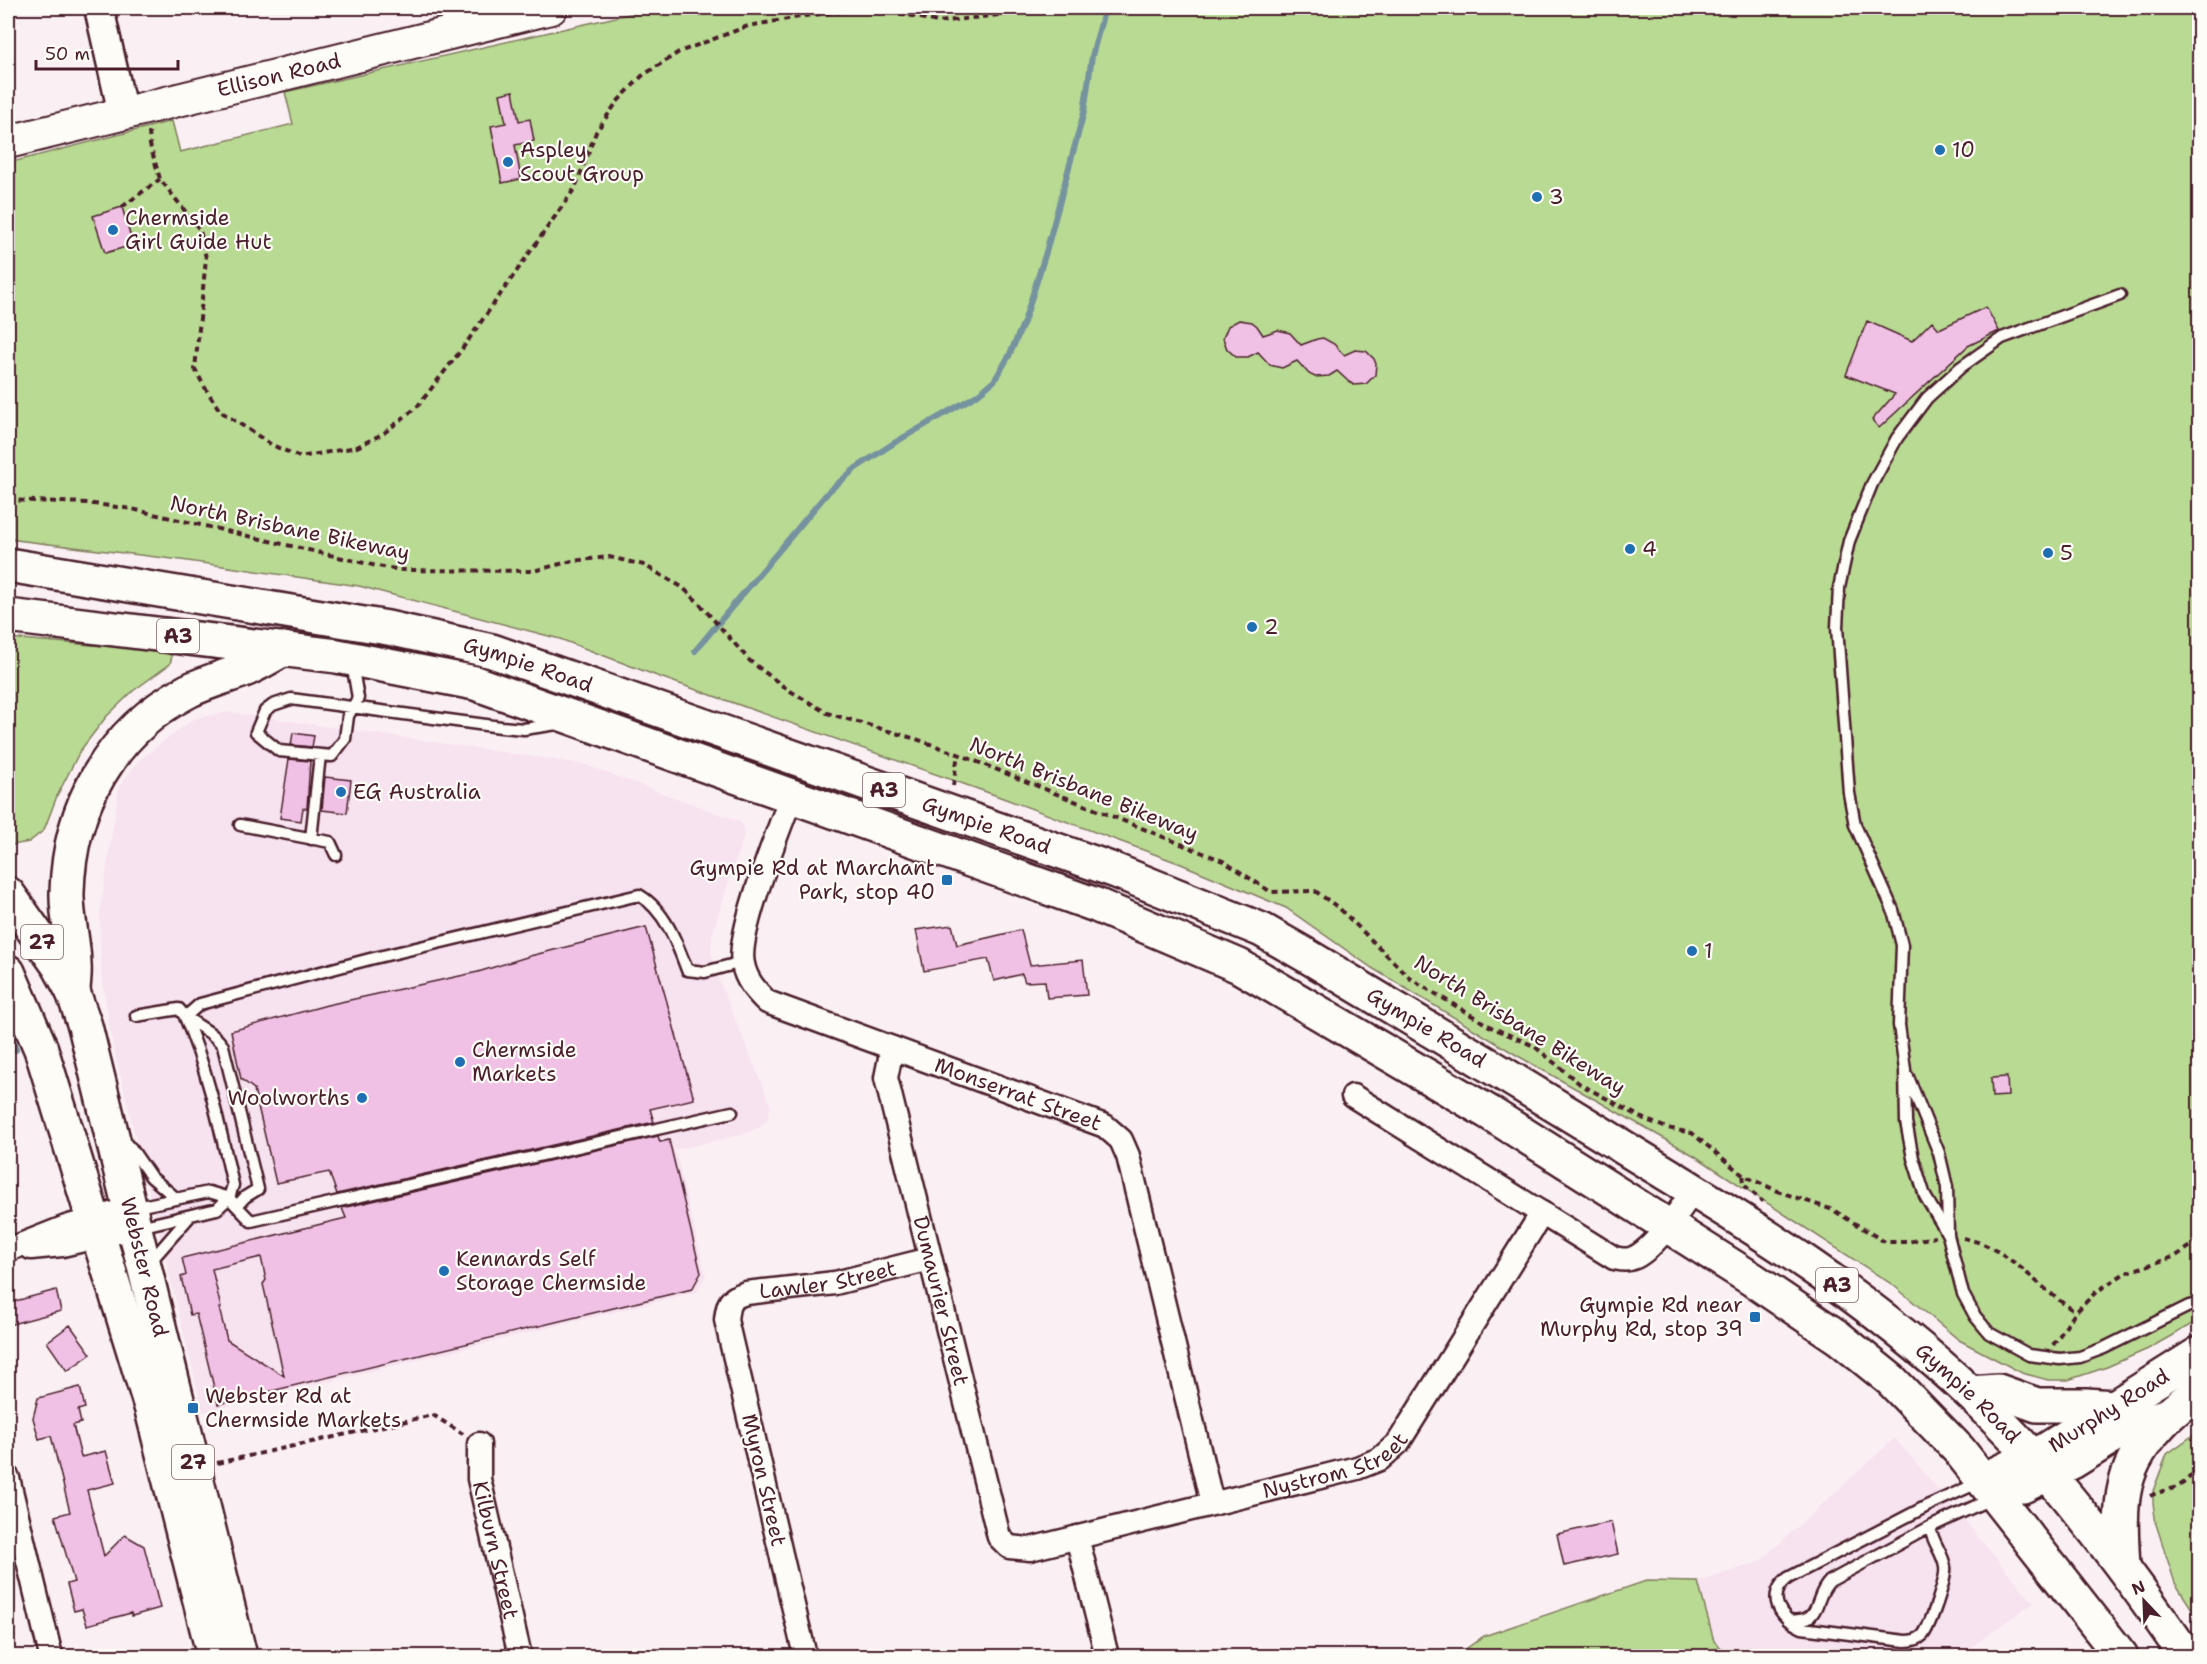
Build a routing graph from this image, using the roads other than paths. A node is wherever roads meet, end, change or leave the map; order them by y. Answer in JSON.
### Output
{"nodes":[{"id":1,"x":99,"y":8,"type":"edge"},
{"id":2,"x":550,"y":8,"type":"edge"},
{"id":3,"x":135,"y":119,"type":"junction"},
{"id":4,"x":8,"y":142,"type":"edge"},
{"id":5,"x":2120,"y":295,"type":"dead end"},
{"id":6,"x":8,"y":565,"type":"edge"},
{"id":7,"x":8,"y":616,"type":"edge"},
{"id":8,"x":284,"y":649,"type":"junction"},
{"id":9,"x":355,"y":660,"type":"junction"},
{"id":10,"x":353,"y":708,"type":"junction"},
{"id":11,"x":587,"y":723,"type":"junction"},
{"id":12,"x":320,"y":755,"type":"junction"},
{"id":13,"x":791,"y":797,"type":"junction"},
{"id":14,"x":240,"y":825,"type":"dead end"},
{"id":15,"x":310,"y":839,"type":"junction"},
{"id":16,"x":336,"y":855,"type":"dead end"},
{"id":17,"x":8,"y":894,"type":"edge"},
{"id":18,"x":742,"y":962,"type":"junction"},
{"id":19,"x":8,"y":972,"type":"edge"},
{"id":20,"x":73,"y":992,"type":"junction"},
{"id":21,"x":136,"y":1016,"type":"dead end"},
{"id":22,"x":185,"y":1017,"type":"junction"},
{"id":23,"x":892,"y":1048,"type":"junction"},
{"id":24,"x":1905,"y":1070,"type":"junction"},
{"id":25,"x":1353,"y":1096,"type":"dead end"},
{"id":26,"x":732,"y":1112,"type":"dead end"},
{"id":27,"x":113,"y":1137,"type":"junction"},
{"id":28,"x":1694,"y":1190,"type":"junction"},
{"id":29,"x":177,"y":1199,"type":"junction"},
{"id":30,"x":233,"y":1202,"type":"junction"},
{"id":31,"x":1542,"y":1214,"type":"junction"},
{"id":32,"x":191,"y":1215,"type":"junction"},
{"id":33,"x":133,"y":1218,"type":"junction"},
{"id":34,"x":1668,"y":1226,"type":"junction"},
{"id":35,"x":96,"y":1227,"type":"junction"},
{"id":36,"x":1948,"y":1235,"type":"junction"},
{"id":37,"x":8,"y":1250,"type":"edge"},
{"id":38,"x":930,"y":1259,"type":"junction"},
{"id":39,"x":146,"y":1268,"type":"junction"},
{"id":40,"x":2199,"y":1303,"type":"edge"},
{"id":41,"x":728,"y":1304,"type":"joint"},
{"id":42,"x":2199,"y":1353,"type":"edge"},
{"id":43,"x":2199,"y":1389,"type":"edge"},
{"id":44,"x":1970,"y":1393,"type":"junction"},
{"id":45,"x":2113,"y":1407,"type":"junction"},
{"id":46,"x":2169,"y":1415,"type":"junction"},
{"id":47,"x":479,"y":1444,"type":"road end"},
{"id":48,"x":2039,"y":1466,"type":"junction"},
{"id":49,"x":8,"y":1478,"type":"edge"},
{"id":50,"x":1990,"y":1489,"type":"junction"},
{"id":51,"x":1212,"y":1503,"type":"junction"},
{"id":52,"x":13,"y":1524,"type":"edge"},
{"id":53,"x":1930,"y":1527,"type":"junction"},
{"id":54,"x":1077,"y":1537,"type":"junction"},
{"id":55,"x":1009,"y":1547,"type":"joint"},
{"id":56,"x":2123,"y":1567,"type":"junction"},
{"id":57,"x":1787,"y":1620,"type":"junction"},
{"id":58,"x":51,"y":1656,"type":"edge"},
{"id":59,"x":214,"y":1656,"type":"edge"},
{"id":60,"x":240,"y":1656,"type":"edge"},
{"id":61,"x":520,"y":1656,"type":"edge"},
{"id":62,"x":805,"y":1656,"type":"edge"},
{"id":63,"x":1107,"y":1656,"type":"edge"},
{"id":64,"x":2121,"y":1656,"type":"edge"},
{"id":65,"x":2186,"y":1656,"type":"edge"}],
"edges":[{"from":1,"to":3,"type":"street"},
{"from":2,"to":3,"type":"main road","name":"Ellison Road"},
{"from":3,"to":4,"type":"main road","name":"Ellison Road"},
{"from":5,"to":24,"type":"lane"},
{"from":6,"to":28,"type":"main road","name":"Gympie Road","number":"A3"},
{"from":7,"to":8,"type":"main road","name":"Gympie Road","number":"A3"},
{"from":8,"to":9,"type":"main road","name":"Gympie Road","number":"A3"},
{"from":8,"to":20,"type":"main road"},
{"from":9,"to":10,"type":"lane"},
{"from":9,"to":11,"type":"main road","name":"Gympie Road","number":"A3"},
{"from":10,"to":11,"type":"lane"},
{"from":10,"to":12,"type":"lane"},
{"from":10,"to":12,"type":"lane"},
{"from":11,"to":13,"type":"main road","name":"Gympie Road","number":"A3"},
{"from":12,"to":15,"type":"lane"},
{"from":13,"to":18,"type":"street","name":"Monserrat Street"},
{"from":13,"to":34,"type":"main road","name":"Gympie Road","number":"A3"},
{"from":14,"to":15,"type":"lane"},
{"from":15,"to":16,"type":"lane"},
{"from":17,"to":20,"type":"main road","name":"Webster Road","number":"27"},
{"from":18,"to":22,"type":"lane"},
{"from":18,"to":23,"type":"street","name":"Monserrat Street"},
{"from":19,"to":35,"type":"main road","name":"Webster Road","number":"27"},
{"from":20,"to":27,"type":"main road","name":"Webster Road","number":"27"},
{"from":21,"to":22,"type":"lane"},
{"from":22,"to":30,"type":"lane"},
{"from":22,"to":30,"type":"lane"},
{"from":23,"to":38,"type":"street","name":"Dumaurier Street"},
{"from":23,"to":51,"type":"street","name":"Monserrat Street"},
{"from":24,"to":36,"type":"lane"},
{"from":24,"to":36,"type":"lane"},
{"from":25,"to":31,"type":"street"},
{"from":26,"to":30,"type":"lane"},
{"from":27,"to":29,"type":"lane"},
{"from":27,"to":33,"type":"main road","name":"Webster Road","number":"27"},
{"from":28,"to":34,"type":"street"},
{"from":28,"to":44,"type":"main road","name":"Gympie Road","number":"A3"},
{"from":29,"to":30,"type":"lane"},
{"from":29,"to":33,"type":"lane"},
{"from":30,"to":32,"type":"lane"},
{"from":31,"to":34,"type":"street"},
{"from":31,"to":51,"type":"street","name":"Nystrom Street"},
{"from":32,"to":33,"type":"lane"},
{"from":32,"to":39,"type":"lane"},
{"from":33,"to":35,"type":"street"},
{"from":33,"to":39,"type":"main road","name":"Webster Road","number":"27"},
{"from":34,"to":50,"type":"main road","name":"Gympie Road","number":"A3"},
{"from":35,"to":37,"type":"street"},
{"from":35,"to":59,"type":"main road","name":"Webster Road","number":"27"},
{"from":36,"to":40,"type":"lane"},
{"from":38,"to":41,"type":"street","name":"Lawler Street"},
{"from":38,"to":55,"type":"street","name":"Dumaurier Street"},
{"from":39,"to":60,"type":"main road","name":"Webster Road","number":"27"},
{"from":41,"to":62,"type":"street","name":"Myron Street"},
{"from":42,"to":45,"type":"main road","name":"Murphy Road"},
{"from":43,"to":46,"type":"main road","name":"Murphy Road"},
{"from":44,"to":45,"type":"main road"},
{"from":44,"to":48,"type":"main road","name":"Gympie Road","number":"A3"},
{"from":45,"to":48,"type":"main road","name":"Murphy Road"},
{"from":46,"to":48,"type":"main road","name":"Murphy Road"},
{"from":46,"to":56,"type":"main road"},
{"from":47,"to":61,"type":"street","name":"Kilburn Street"},
{"from":48,"to":50,"type":"main road","name":"Murphy Road"},
{"from":48,"to":56,"type":"main road","name":"Gympie Road","number":"A3"},
{"from":49,"to":52,"type":"street"},
{"from":50,"to":53,"type":"lane"},
{"from":50,"to":57,"type":"lane"},
{"from":50,"to":64,"type":"main road","name":"Gympie Road","number":"A3"},
{"from":51,"to":54,"type":"street","name":"Nystrom Street"},
{"from":52,"to":58,"type":"street"},
{"from":53,"to":57,"type":"lane"},
{"from":53,"to":57,"type":"lane"},
{"from":54,"to":55,"type":"street","name":"Nystrom Street"},
{"from":54,"to":63,"type":"street"},
{"from":56,"to":65,"type":"main road","name":"Gympie Road","number":"A3"}]}
